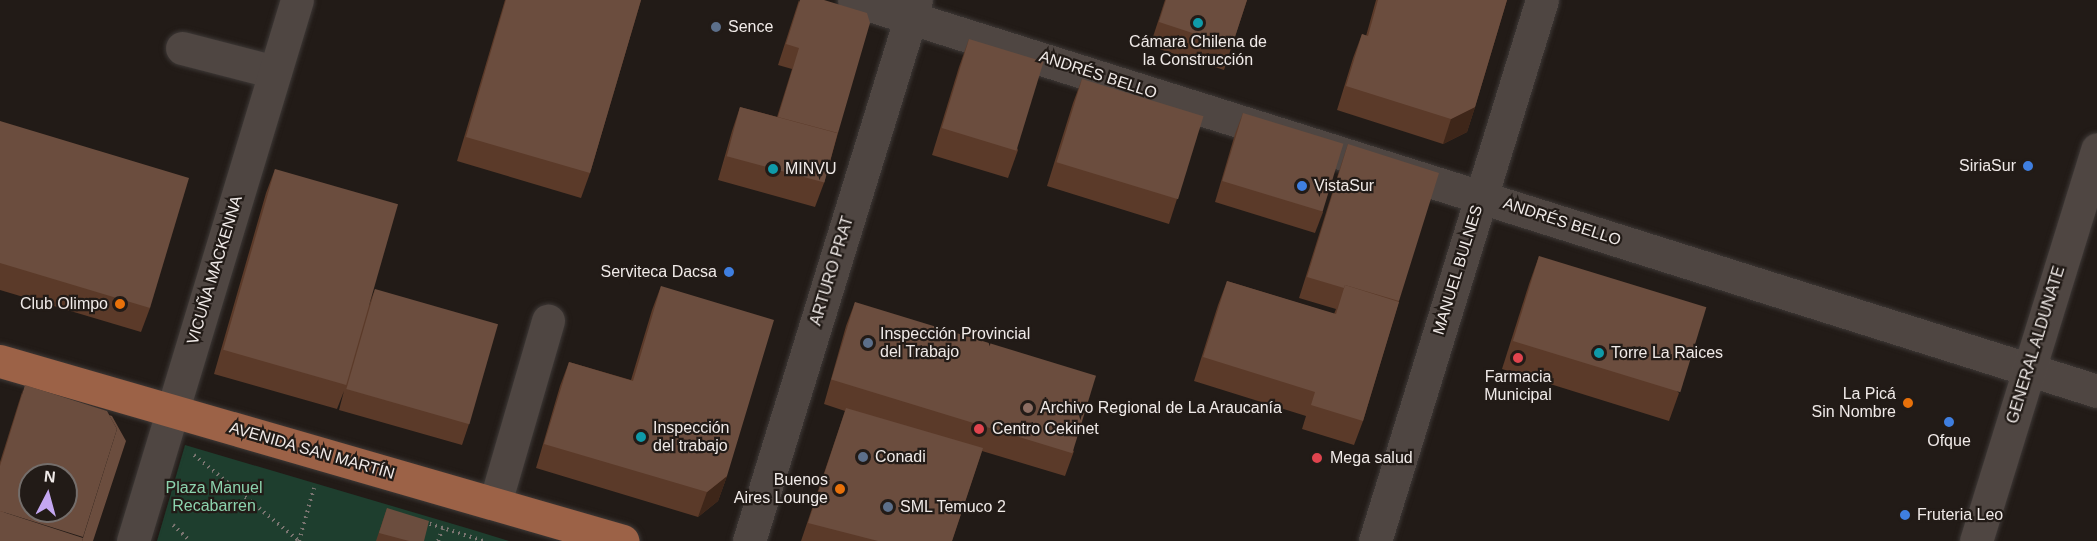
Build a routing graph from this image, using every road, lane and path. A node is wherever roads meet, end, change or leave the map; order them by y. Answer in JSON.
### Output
{"nodes":[{"id":1,"x":297,"y":0,"type":"edge"},
{"id":2,"x":854,"y":0,"type":"edge"},
{"id":3,"x":1542,"y":0,"type":"edge"},
{"id":4,"x":914,"y":8,"type":"edge"},
{"id":5,"x":182,"y":48,"type":"dead end"},
{"id":6,"x":275,"y":72,"type":"junction"},
{"id":7,"x":2097,"y":148,"type":"edge"},
{"id":8,"x":1481,"y":196,"type":"junction"},
{"id":9,"x":548,"y":321,"type":"dead end"},
{"id":10,"x":0,"y":361,"type":"edge"},
{"id":11,"x":2029,"y":370,"type":"junction"},
{"id":12,"x":2097,"y":391,"type":"edge"},
{"id":13,"x":173,"y":410,"type":"junction"},
{"id":14,"x":163,"y":443,"type":"junction"},
{"id":15,"x":314,"y":488,"type":"dead end"},
{"id":16,"x":495,"y":503,"type":"junction"},
{"id":17,"x":170,"y":522,"type":"dead end"},
{"id":18,"x":443,"y":528,"type":"dead end"},
{"id":19,"x":133,"y":541,"type":"edge"},
{"id":20,"x":190,"y":541,"type":"edge"},
{"id":21,"x":299,"y":541,"type":"edge"},
{"id":22,"x":438,"y":541,"type":"edge"},
{"id":23,"x":623,"y":541,"type":"edge"},
{"id":24,"x":749,"y":541,"type":"edge"},
{"id":25,"x":1375,"y":541,"type":"edge"},
{"id":26,"x":1976,"y":541,"type":"edge"}],
"edges":[{"from":1,"to":6,"type":"street","name":"VICUÑA MACKENNA"},
{"from":2,"to":4,"type":"street","name":"ANDRÉS BELLO"},
{"from":3,"to":8,"type":"street","name":"MANUEL BULNES"},
{"from":4,"to":8,"type":"street","name":"ANDRÉS BELLO"},
{"from":4,"to":24,"type":"street","name":"ARTURO PRAT"},
{"from":5,"to":6,"type":"street"},
{"from":6,"to":13,"type":"street","name":"VICUÑA MACKENNA"},
{"from":7,"to":11,"type":"street","name":"GENERAL ALDUNATE"},
{"from":8,"to":11,"type":"street","name":"ANDRÉS BELLO"},
{"from":8,"to":25,"type":"street","name":"MANUEL BULNES"},
{"from":9,"to":16,"type":"street"},
{"from":10,"to":13,"type":"main road","name":"AVENIDA SAN MARTÍN"},
{"from":11,"to":12,"type":"street","name":"ANDRÉS BELLO"},
{"from":11,"to":26,"type":"street","name":"GENERAL ALDUNATE"},
{"from":13,"to":14,"type":"street","name":"VICUÑA MACKENNA"},
{"from":13,"to":16,"type":"main road","name":"AVENIDA SAN MARTÍN"},
{"from":14,"to":19,"type":"street","name":"VICUÑA MACKENNA"},
{"from":14,"to":21,"type":"path"},
{"from":15,"to":21,"type":"path"},
{"from":16,"to":23,"type":"main road","name":"AVENIDA SAN MARTÍN"},
{"from":17,"to":20,"type":"path"},
{"from":18,"to":22,"type":"path"}]}
